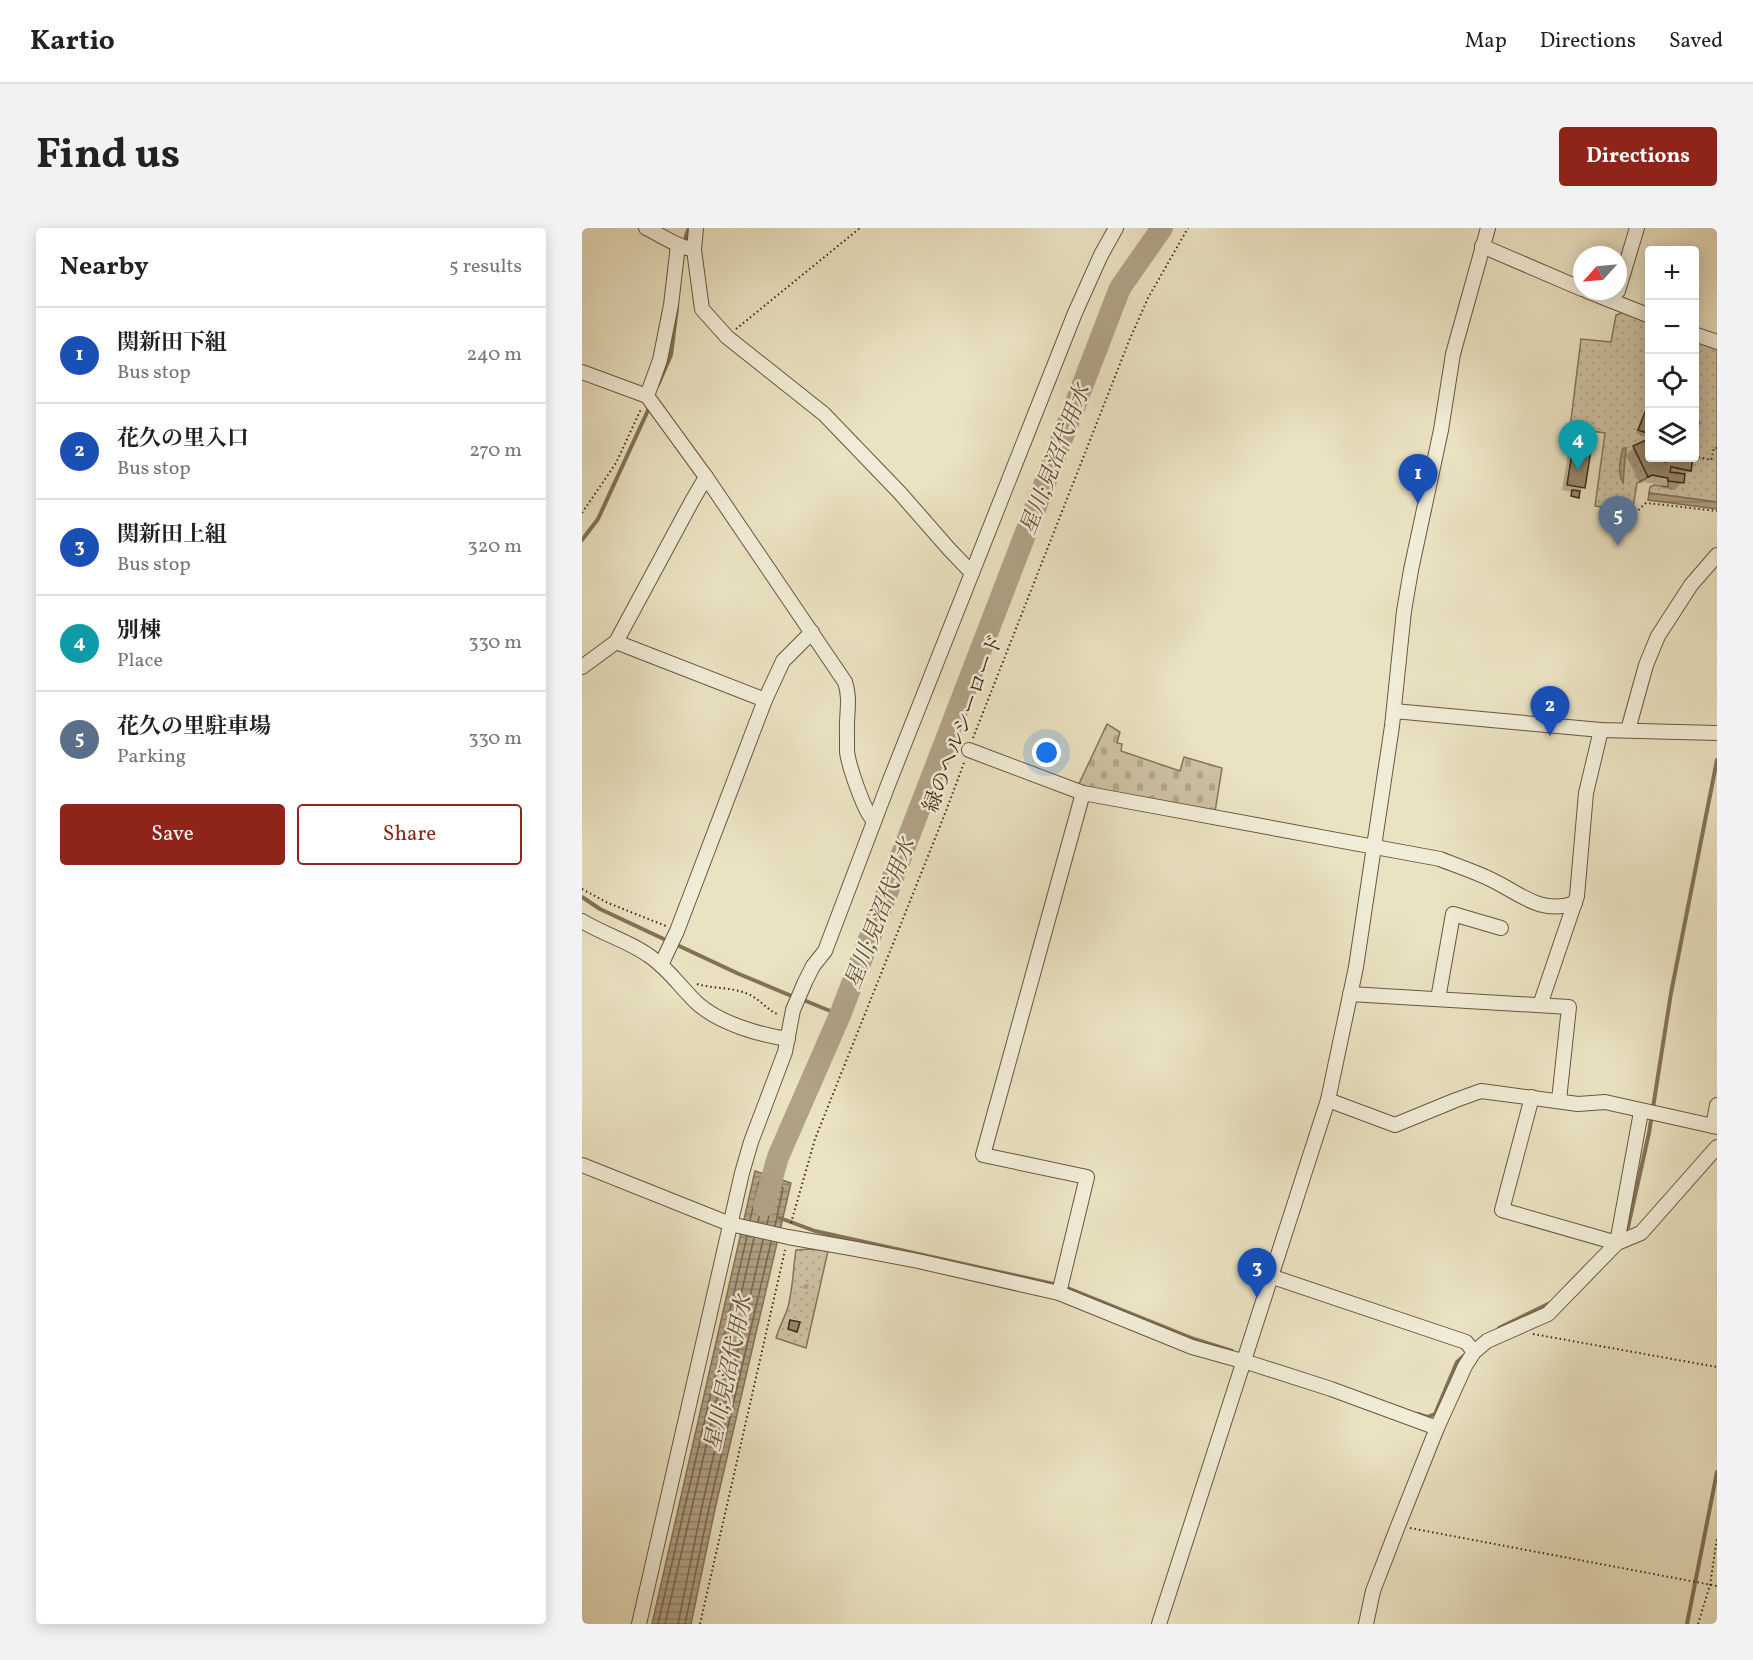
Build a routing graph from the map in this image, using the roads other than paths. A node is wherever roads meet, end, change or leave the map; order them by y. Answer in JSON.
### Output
{"nodes":[{"id":1,"x":646,"y":228,"type":"edge"},
{"id":2,"x":696,"y":228,"type":"edge"},
{"id":3,"x":1116,"y":228,"type":"edge"},
{"id":4,"x":1488,"y":228,"type":"edge"},
{"id":5,"x":1637,"y":228,"type":"edge"},
{"id":6,"x":678,"y":245,"type":"junction"},
{"id":7,"x":1482,"y":246,"type":"junction"},
{"id":8,"x":694,"y":250,"type":"junction"},
{"id":9,"x":1627,"y":262,"type":"edge"},
{"id":10,"x":1573,"y":285,"type":"edge"},
{"id":11,"x":1625,"y":300,"type":"edge"},
{"id":12,"x":1645,"y":313,"type":"edge"},
{"id":13,"x":1699,"y":335,"type":"edge"},
{"id":14,"x":1717,"y":342,"type":"edge"},
{"id":15,"x":582,"y":372,"type":"edge"},
{"id":16,"x":647,"y":396,"type":"junction"},
{"id":17,"x":706,"y":477,"type":"junction"},
{"id":18,"x":1717,"y":555,"type":"edge"},
{"id":19,"x":972,"y":573,"type":"junction"},
{"id":20,"x":812,"y":632,"type":"junction"},
{"id":21,"x":616,"y":642,"type":"junction"},
{"id":22,"x":582,"y":667,"type":"edge"},
{"id":23,"x":765,"y":700,"type":"junction"},
{"id":24,"x":1394,"y":711,"type":"junction"},
{"id":25,"x":1601,"y":730,"type":"junction"},
{"id":26,"x":1628,"y":730,"type":"junction"},
{"id":27,"x":1717,"y":733,"type":"edge"},
{"id":28,"x":969,"y":750,"type":"road end"},
{"id":29,"x":1083,"y":793,"type":"junction"},
{"id":30,"x":874,"y":821,"type":"junction"},
{"id":31,"x":1373,"y":847,"type":"junction"},
{"id":32,"x":1575,"y":903,"type":"junction"},
{"id":33,"x":583,"y":925,"type":"edge"},
{"id":34,"x":1502,"y":928,"type":"dead end"},
{"id":35,"x":664,"y":959,"type":"junction"},
{"id":36,"x":1350,"y":994,"type":"junction"},
{"id":37,"x":1438,"y":999,"type":"junction"},
{"id":38,"x":1539,"y":1005,"type":"junction"},
{"id":39,"x":788,"y":1039,"type":"junction"},
{"id":40,"x":1532,"y":1097,"type":"junction"},
{"id":41,"x":1328,"y":1100,"type":"junction"},
{"id":42,"x":1558,"y":1100,"type":"junction"},
{"id":43,"x":1717,"y":1105,"type":"edge"},
{"id":44,"x":1641,"y":1112,"type":"junction"},
{"id":45,"x":1715,"y":1127,"type":"edge"},
{"id":46,"x":1717,"y":1146,"type":"edge"},
{"id":47,"x":582,"y":1165,"type":"edge"},
{"id":48,"x":734,"y":1225,"type":"junction"},
{"id":49,"x":1617,"y":1243,"type":"junction"},
{"id":50,"x":1270,"y":1276,"type":"junction"},
{"id":51,"x":1059,"y":1293,"type":"junction"},
{"id":52,"x":1474,"y":1352,"type":"junction"},
{"id":53,"x":1243,"y":1362,"type":"junction"},
{"id":54,"x":1437,"y":1428,"type":"junction"},
{"id":55,"x":639,"y":1624,"type":"edge"},
{"id":56,"x":1159,"y":1624,"type":"edge"},
{"id":57,"x":1366,"y":1624,"type":"edge"}],
"edges":[{"from":1,"to":6,"type":"street"},
{"from":2,"to":8,"type":"street"},
{"from":3,"to":19,"type":"street"},
{"from":4,"to":7,"type":"street"},
{"from":5,"to":9,"type":"street"},
{"from":6,"to":8,"type":"street"},
{"from":6,"to":16,"type":"street"},
{"from":7,"to":10,"type":"street"},
{"from":7,"to":24,"type":"street"},
{"from":8,"to":19,"type":"street"},
{"from":11,"to":12,"type":"street"},
{"from":13,"to":14,"type":"street"},
{"from":15,"to":16,"type":"street"},
{"from":16,"to":17,"type":"street"},
{"from":17,"to":20,"type":"street"},
{"from":17,"to":21,"type":"street"},
{"from":18,"to":26,"type":"street"},
{"from":19,"to":30,"type":"street"},
{"from":20,"to":23,"type":"street"},
{"from":20,"to":30,"type":"street"},
{"from":21,"to":22,"type":"street"},
{"from":21,"to":23,"type":"street"},
{"from":23,"to":35,"type":"street"},
{"from":24,"to":25,"type":"street"},
{"from":24,"to":31,"type":"street"},
{"from":25,"to":26,"type":"street"},
{"from":25,"to":32,"type":"street"},
{"from":26,"to":27,"type":"street"},
{"from":28,"to":29,"type":"street"},
{"from":29,"to":31,"type":"street"},
{"from":29,"to":51,"type":"street"},
{"from":30,"to":39,"type":"street"},
{"from":31,"to":32,"type":"street"},
{"from":31,"to":36,"type":"street"},
{"from":32,"to":38,"type":"street"},
{"from":33,"to":35,"type":"street"},
{"from":34,"to":37,"type":"street"},
{"from":35,"to":39,"type":"street"},
{"from":36,"to":37,"type":"street"},
{"from":36,"to":41,"type":"street"},
{"from":37,"to":38,"type":"street"},
{"from":38,"to":42,"type":"street"},
{"from":39,"to":48,"type":"street"},
{"from":40,"to":41,"type":"street"},
{"from":40,"to":42,"type":"street"},
{"from":40,"to":49,"type":"street"},
{"from":41,"to":50,"type":"street"},
{"from":42,"to":44,"type":"street"},
{"from":43,"to":45,"type":"street"},
{"from":44,"to":45,"type":"street"},
{"from":44,"to":49,"type":"street"},
{"from":46,"to":49,"type":"street"},
{"from":47,"to":48,"type":"street"},
{"from":48,"to":51,"type":"street"},
{"from":48,"to":55,"type":"street"},
{"from":49,"to":52,"type":"street"},
{"from":50,"to":52,"type":"street"},
{"from":50,"to":53,"type":"street"},
{"from":51,"to":53,"type":"street"},
{"from":52,"to":54,"type":"street"},
{"from":53,"to":54,"type":"street"},
{"from":53,"to":56,"type":"street"},
{"from":54,"to":57,"type":"street"}]}
